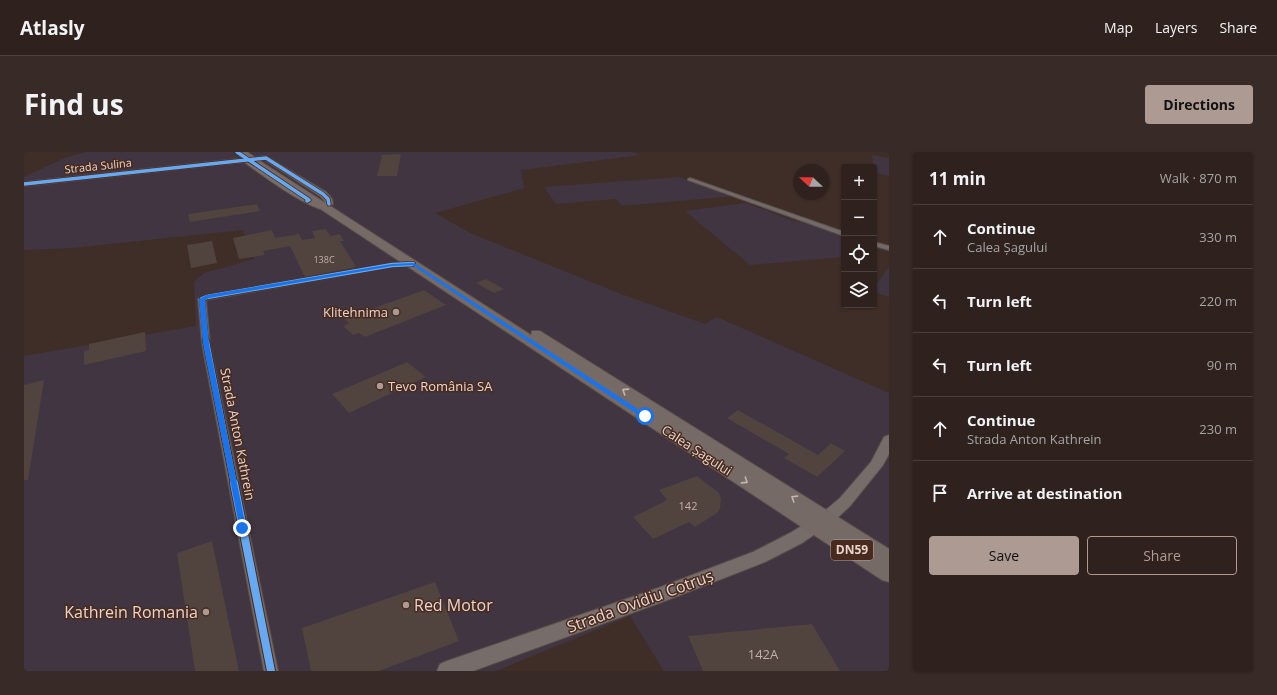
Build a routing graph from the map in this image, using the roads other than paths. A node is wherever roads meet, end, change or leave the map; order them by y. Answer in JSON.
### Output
{"nodes":[{"id":1,"x":240,"y":152,"type":"edge"},
{"id":2,"x":248,"y":152,"type":"edge"},
{"id":3,"x":245,"y":160,"type":"junction"},
{"id":4,"x":262,"y":161,"type":"junction"},
{"id":5,"x":690,"y":179,"type":"dead end"},
{"id":6,"x":24,"y":184,"type":"edge"},
{"id":7,"x":328,"y":206,"type":"junction"},
{"id":8,"x":841,"y":233,"type":"edge"},
{"id":9,"x":877,"y":245,"type":"edge"},
{"id":10,"x":889,"y":248,"type":"edge"},
{"id":11,"x":403,"y":262,"type":"junction"},
{"id":12,"x":889,"y":440,"type":"edge"},
{"id":13,"x":821,"y":522,"type":"junction"},
{"id":14,"x":889,"y":558,"type":"edge"},
{"id":15,"x":889,"y":574,"type":"edge"},
{"id":16,"x":271,"y":671,"type":"edge"},
{"id":17,"x":446,"y":671,"type":"edge"}],
"edges":[{"from":1,"to":4,"type":"main road","name":"Calea Șagului","number":"DN59","bridge":true},
{"from":2,"to":4,"type":"main road","name":"Calea Șagului","number":"DN59"},
{"from":3,"to":4,"type":"street","name":"Strada Sulina"},
{"from":3,"to":6,"type":"street","name":"Strada Sulina"},
{"from":3,"to":7,"type":"street","name":"Calea Șagului"},
{"from":4,"to":7,"type":"main road","name":"Calea Șagului","number":"DN59"},
{"from":5,"to":8,"type":"street"},
{"from":7,"to":11,"type":"main road","name":"Calea Șagului","number":"DN59"},
{"from":13,"to":7,"type":"main road","name":"Calea Șagului","number":"DN59","one_way":true},
{"from":9,"to":10,"type":"street"},
{"from":11,"to":13,"type":"main road","name":"Calea Șagului","number":"DN59","one_way":true},
{"from":11,"to":16,"type":"street","name":"Strada Anton Kathrein"},
{"from":12,"to":13,"type":"street","name":"Strada Ovidiu Cotruș"},
{"from":13,"to":14,"type":"main road","name":"Calea Șagului","number":"DN59"},
{"from":13,"to":15,"type":"main road","name":"Calea Șagului","number":"DN59"},
{"from":13,"to":17,"type":"street","name":"Strada Ovidiu Cotruș"}]}
